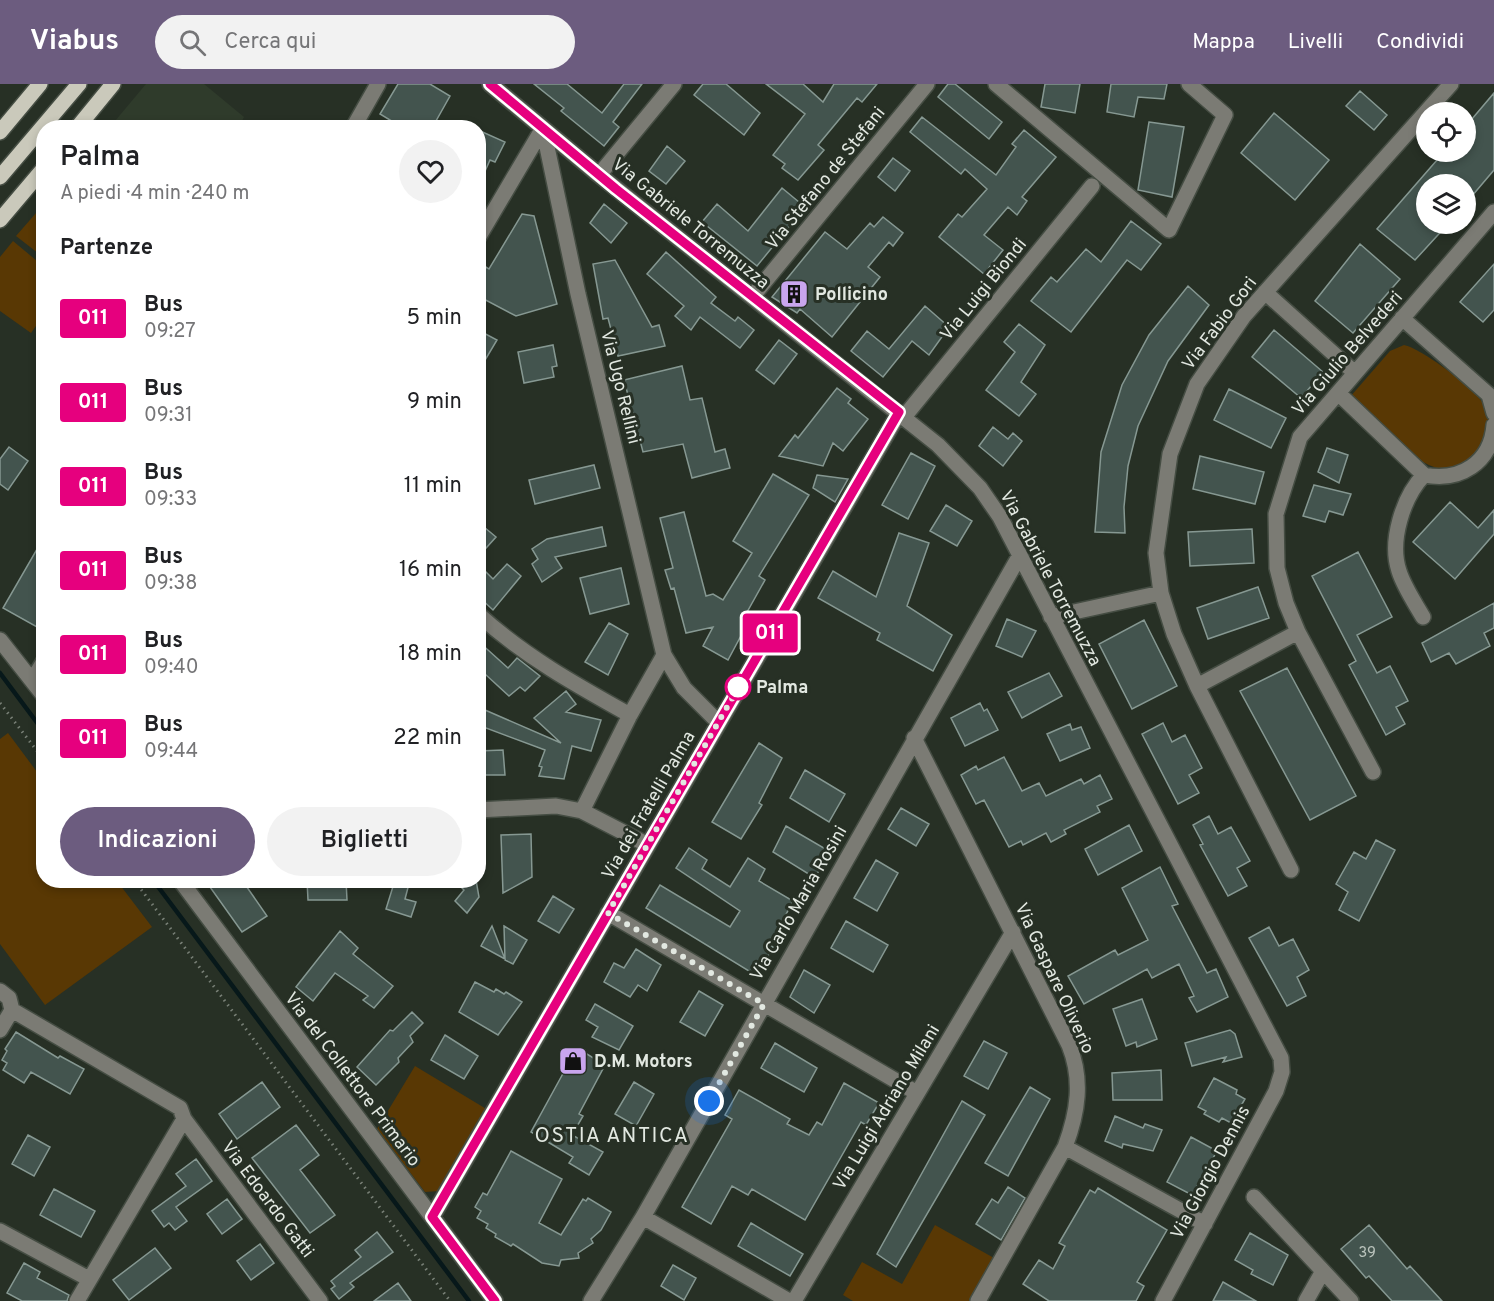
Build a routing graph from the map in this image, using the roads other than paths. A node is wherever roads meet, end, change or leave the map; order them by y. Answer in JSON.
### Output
{"nodes":[{"id":1,"x":40,"y":84,"type":"edge"},
{"id":2,"x":79,"y":84,"type":"edge"},
{"id":3,"x":113,"y":84,"type":"edge"},
{"id":4,"x":378,"y":84,"type":"edge"},
{"id":5,"x":490,"y":84,"type":"edge"},
{"id":6,"x":674,"y":84,"type":"edge"},
{"id":7,"x":927,"y":84,"type":"edge"},
{"id":8,"x":996,"y":84,"type":"edge"},
{"id":9,"x":1189,"y":84,"type":"edge"},
{"id":10,"x":1451,"y":84,"type":"edge"},
{"id":11,"x":48,"y":120,"type":"edge"},
{"id":12,"x":84,"y":120,"type":"edge"},
{"id":13,"x":358,"y":120,"type":"edge"},
{"id":14,"x":543,"y":128,"type":"junction"},
{"id":15,"x":0,"y":132,"type":"edge"},
{"id":16,"x":36,"y":135,"type":"edge"},
{"id":17,"x":599,"y":175,"type":"junction"},
{"id":18,"x":0,"y":177,"type":"edge"},
{"id":19,"x":36,"y":177,"type":"edge"},
{"id":20,"x":1092,"y":186,"type":"dead end"},
{"id":21,"x":1494,"y":212,"type":"edge"},
{"id":22,"x":0,"y":220,"type":"edge"},
{"id":23,"x":486,"y":224,"type":"edge"},
{"id":24,"x":1265,"y":292,"type":"junction"},
{"id":25,"x":752,"y":297,"type":"junction"},
{"id":26,"x":1402,"y":318,"type":"junction"},
{"id":27,"x":1355,"y":373,"type":"junction"},
{"id":28,"x":1338,"y":393,"type":"junction"},
{"id":29,"x":1492,"y":393,"type":"edge"},
{"id":30,"x":1494,"y":413,"type":"edge"},
{"id":31,"x":901,"y":415,"type":"junction"},
{"id":32,"x":1494,"y":425,"type":"edge"},
{"id":33,"x":1424,"y":474,"type":"junction"},
{"id":34,"x":1020,"y":555,"type":"junction"},
{"id":35,"x":1161,"y":593,"type":"junction"},
{"id":36,"x":1051,"y":617,"type":"junction"},
{"id":37,"x":1423,"y":617,"type":"dead end"},
{"id":38,"x":486,"y":621,"type":"edge"},
{"id":39,"x":1298,"y":632,"type":"junction"},
{"id":40,"x":0,"y":640,"type":"edge"},
{"id":41,"x":664,"y":655,"type":"junction"},
{"id":42,"x":36,"y":674,"type":"edge"},
{"id":43,"x":32,"y":681,"type":"junction"},
{"id":44,"x":36,"y":686,"type":"edge"},
{"id":45,"x":1197,"y":686,"type":"junction"},
{"id":46,"x":630,"y":715,"type":"junction"},
{"id":47,"x":718,"y":722,"type":"junction"},
{"id":48,"x":914,"y":738,"type":"junction"},
{"id":49,"x":1373,"y":772,"type":"dead end"},
{"id":50,"x":486,"y":810,"type":"edge"},
{"id":51,"x":582,"y":811,"type":"junction"},
{"id":52,"x":648,"y":845,"type":"junction"},
{"id":53,"x":1291,"y":870,"type":"dead end"},
{"id":54,"x":186,"y":888,"type":"edge"},
{"id":55,"x":608,"y":913,"type":"junction"},
{"id":56,"x":1013,"y":932,"type":"junction"},
{"id":57,"x":0,"y":991,"type":"edge"},
{"id":58,"x":764,"y":1004,"type":"junction"},
{"id":59,"x":12,"y":1010,"type":"junction"},
{"id":60,"x":0,"y":1030,"type":"edge"},
{"id":61,"x":1281,"y":1058,"type":"joint"},
{"id":62,"x":917,"y":1093,"type":"junction"},
{"id":63,"x":184,"y":1119,"type":"junction"},
{"id":64,"x":1065,"y":1147,"type":"junction"},
{"id":65,"x":1254,"y":1197,"type":"dead end"},
{"id":66,"x":432,"y":1217,"type":"junction"},
{"id":67,"x":643,"y":1217,"type":"junction"},
{"id":68,"x":1204,"y":1224,"type":"junction"},
{"id":69,"x":0,"y":1231,"type":"edge"},
{"id":70,"x":1323,"y":1271,"type":"junction"},
{"id":71,"x":83,"y":1293,"type":"edge"},
{"id":72,"x":320,"y":1301,"type":"edge"},
{"id":73,"x":495,"y":1301,"type":"edge"},
{"id":74,"x":591,"y":1301,"type":"edge"},
{"id":75,"x":789,"y":1301,"type":"edge"},
{"id":76,"x":794,"y":1301,"type":"edge"},
{"id":77,"x":978,"y":1301,"type":"edge"},
{"id":78,"x":1163,"y":1301,"type":"edge"},
{"id":79,"x":1306,"y":1301,"type":"edge"},
{"id":80,"x":1351,"y":1301,"type":"edge"}],
"edges":[{"from":1,"to":15,"type":"main road"},
{"from":2,"to":11,"type":"main road"},
{"from":3,"to":12,"type":"main road"},
{"from":4,"to":13,"type":"street"},
{"from":5,"to":14,"type":"street","name":"Via Gabriele Torremuzza"},
{"from":6,"to":17,"type":"street"},
{"from":7,"to":25,"type":"street","name":"Via Stefano de Stefani"},
{"from":8,"to":9,"type":"street"},
{"from":10,"to":24,"type":"street","name":"Via Fabio Gori"},
{"from":14,"to":17,"type":"street","name":"Via Gabriele Torremuzza"},
{"from":14,"to":23,"type":"street"},
{"from":14,"to":41,"type":"street","name":"Via Ugo Rellini"},
{"from":16,"to":18,"type":"main road"},
{"from":17,"to":25,"type":"street","name":"Via Gabriele Torremuzza"},
{"from":19,"to":22,"type":"main road"},
{"from":20,"to":31,"type":"street","name":"Via Luigi Biondi"},
{"from":21,"to":26,"type":"street","name":"Via Giulio Belvederi"},
{"from":24,"to":27,"type":"street"},
{"from":24,"to":35,"type":"street","name":"Via Fabio Gori"},
{"from":25,"to":31,"type":"street","name":"Via Gabriele Torremuzza"},
{"from":26,"to":27,"type":"street","name":"Via Giulio Belvederi"},
{"from":26,"to":29,"type":"street"},
{"from":27,"to":28,"type":"street","name":"Via Giulio Belvederi"},
{"from":28,"to":33,"type":"street"},
{"from":28,"to":39,"type":"street","name":"Via Giulio Belvederi"},
{"from":29,"to":30,"type":"street"},
{"from":31,"to":34,"type":"street","name":"Via Gabriele Torremuzza"},
{"from":31,"to":47,"type":"street","name":"Via dei Fratelli Palma"},
{"from":32,"to":33,"type":"street"},
{"from":33,"to":37,"type":"street"},
{"from":34,"to":36,"type":"street","name":"Via Gabriele Torremuzza"},
{"from":34,"to":48,"type":"street","name":"Via Carlo Maria Rosini"},
{"from":35,"to":36,"type":"street"},
{"from":35,"to":45,"type":"street","name":"Via Fabio Gori"},
{"from":36,"to":61,"type":"street","name":"Via Gabriele Torremuzza"},
{"from":38,"to":46,"type":"street"},
{"from":39,"to":45,"type":"street"},
{"from":39,"to":49,"type":"street","name":"Via Giulio Belvederi"},
{"from":40,"to":43,"type":"street"},
{"from":41,"to":46,"type":"street"},
{"from":41,"to":47,"type":"street","name":"Via Ugo Rellini"},
{"from":42,"to":43,"type":"street"},
{"from":43,"to":44,"type":"street"},
{"from":45,"to":53,"type":"street","name":"Via Fabio Gori"},
{"from":46,"to":51,"type":"street"},
{"from":47,"to":52,"type":"street","name":"Via dei Fratelli Palma"},
{"from":48,"to":56,"type":"street","name":"Via Gaspare Oliverio"},
{"from":48,"to":58,"type":"street","name":"Via Carlo Maria Rosini"},
{"from":50,"to":51,"type":"street"},
{"from":51,"to":52,"type":"street"},
{"from":52,"to":55,"type":"street","name":"Via dei Fratelli Palma"},
{"from":54,"to":66,"type":"street","name":"Via del Collettore Primario"},
{"from":55,"to":58,"type":"street"},
{"from":55,"to":66,"type":"street","name":"Via dei Fratelli Palma"},
{"from":56,"to":62,"type":"street","name":"Via Luigi Adriano Milani"},
{"from":56,"to":64,"type":"street","name":"Via Gaspare Oliverio"},
{"from":57,"to":59,"type":"street"},
{"from":58,"to":62,"type":"street"},
{"from":58,"to":67,"type":"street","name":"Via Carlo Maria Rosini"},
{"from":59,"to":60,"type":"street"},
{"from":59,"to":63,"type":"street","name":"Via Edoardo Gatti"},
{"from":61,"to":68,"type":"street","name":"Via Giorgio Dennis"},
{"from":62,"to":76,"type":"street","name":"Via Luigi Adriano Milani"},
{"from":63,"to":71,"type":"street"},
{"from":63,"to":72,"type":"street","name":"Via Edoardo Gatti"},
{"from":64,"to":68,"type":"street"},
{"from":64,"to":77,"type":"street","name":"Via Gaspare Oliverio"},
{"from":65,"to":70,"type":"street"},
{"from":66,"to":73,"type":"street","name":"Via del Collettore Primario"},
{"from":67,"to":74,"type":"street","name":"Via Carlo Maria Rosini"},
{"from":67,"to":75,"type":"street"},
{"from":68,"to":78,"type":"street","name":"Via Giorgio Dennis"},
{"from":69,"to":71,"type":"street"},
{"from":70,"to":79,"type":"street"},
{"from":70,"to":80,"type":"street"}]}
